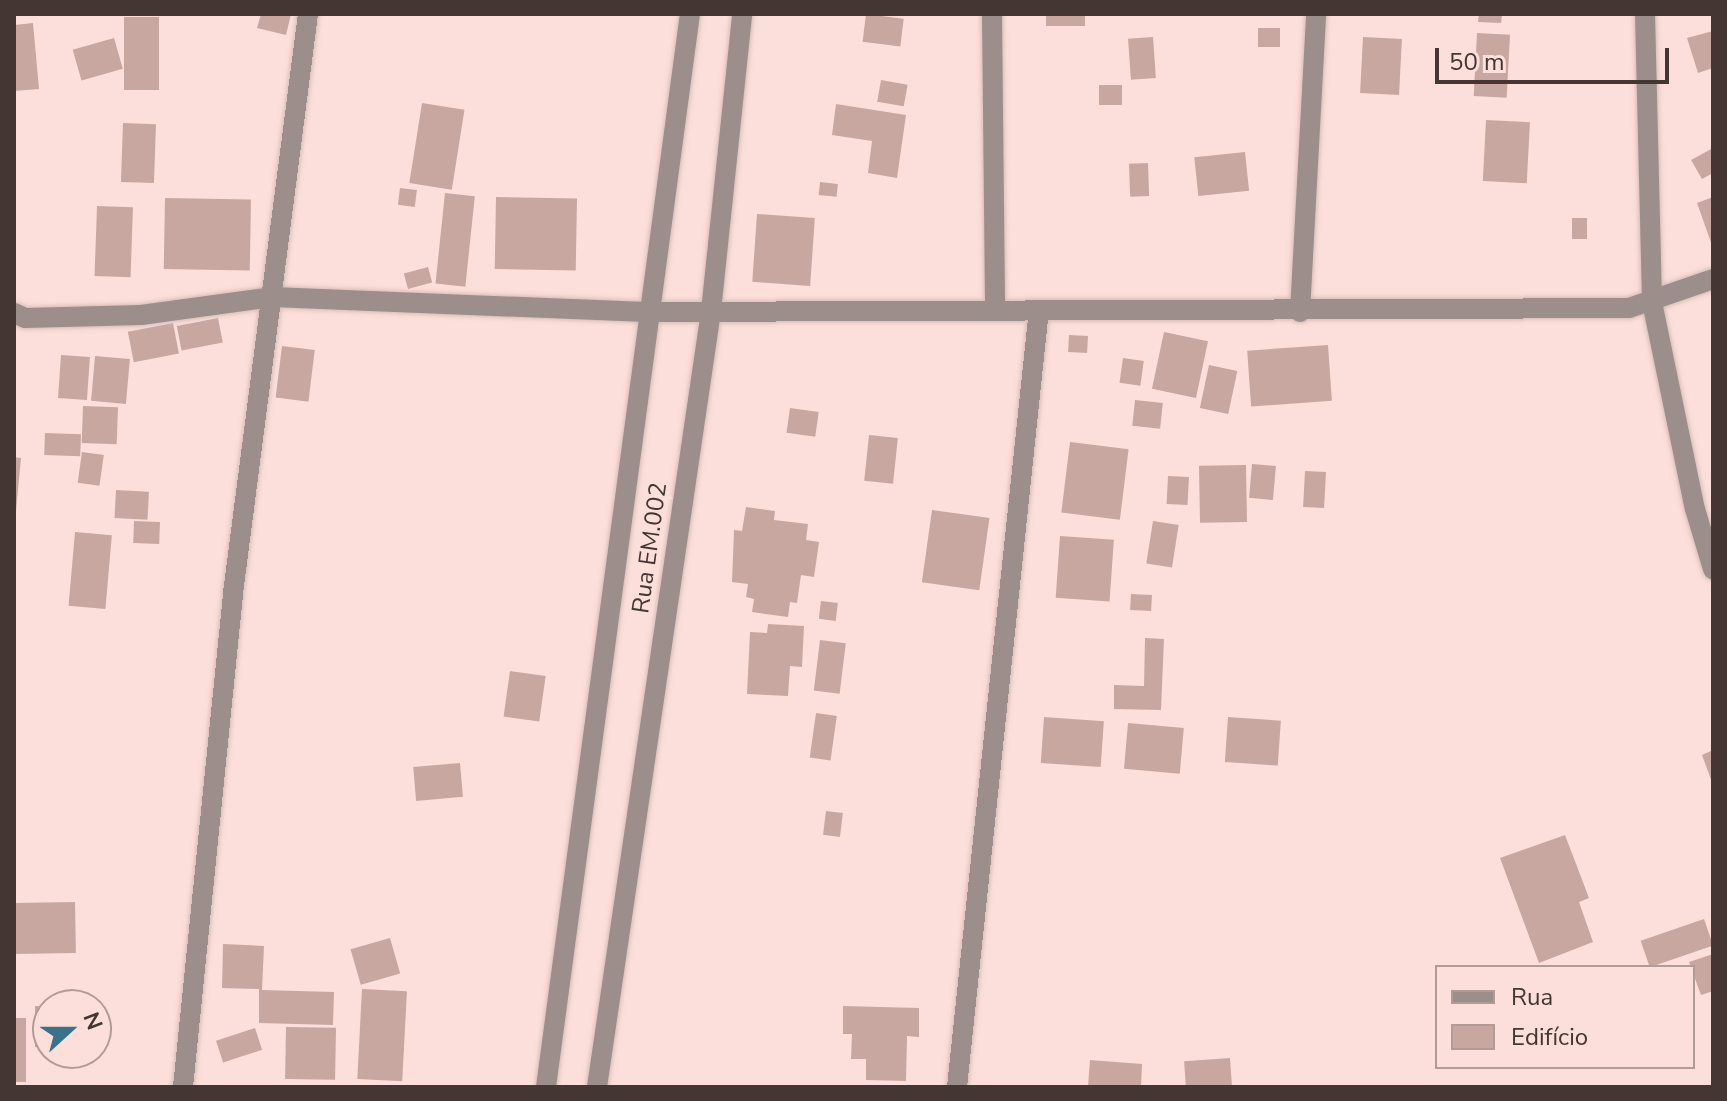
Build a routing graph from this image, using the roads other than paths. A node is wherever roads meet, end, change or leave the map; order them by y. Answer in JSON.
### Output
{"nodes":[{"id":1,"x":308,"y":14,"type":"edge"},
{"id":2,"x":690,"y":14,"type":"edge"},
{"id":3,"x":742,"y":14,"type":"edge"},
{"id":4,"x":992,"y":14,"type":"edge"},
{"id":5,"x":1316,"y":14,"type":"edge"},
{"id":6,"x":1645,"y":14,"type":"edge"},
{"id":7,"x":1713,"y":279,"type":"edge"},
{"id":8,"x":272,"y":297,"type":"junction"},
{"id":9,"x":1652,"y":302,"type":"junction"},
{"id":10,"x":995,"y":310,"type":"junction"},
{"id":11,"x":1039,"y":310,"type":"junction"},
{"id":12,"x":711,"y":311,"type":"junction"},
{"id":13,"x":653,"y":312,"type":"junction"},
{"id":14,"x":1300,"y":312,"type":"junction"},
{"id":15,"x":14,"y":313,"type":"edge"},
{"id":16,"x":1713,"y":569,"type":"edge"},
{"id":17,"x":183,"y":1087,"type":"edge"},
{"id":18,"x":546,"y":1087,"type":"edge"},
{"id":19,"x":597,"y":1087,"type":"edge"},
{"id":20,"x":957,"y":1087,"type":"edge"}],
"edges":[{"from":1,"to":8,"type":"street"},
{"from":2,"to":13,"type":"street","name":"Rua EM.002"},
{"from":3,"to":12,"type":"street","name":"Rua EM.002"},
{"from":4,"to":10,"type":"street"},
{"from":5,"to":14,"type":"street"},
{"from":6,"to":9,"type":"street"},
{"from":7,"to":9,"type":"street"},
{"from":8,"to":13,"type":"street"},
{"from":8,"to":15,"type":"street"},
{"from":8,"to":17,"type":"street"},
{"from":9,"to":14,"type":"street"},
{"from":9,"to":16,"type":"street"},
{"from":10,"to":11,"type":"street"},
{"from":10,"to":12,"type":"street"},
{"from":11,"to":14,"type":"street"},
{"from":11,"to":20,"type":"street"},
{"from":12,"to":13,"type":"street"},
{"from":12,"to":19,"type":"street","name":"Rua EM.002"},
{"from":13,"to":18,"type":"street","name":"Rua EM.002"}]}
